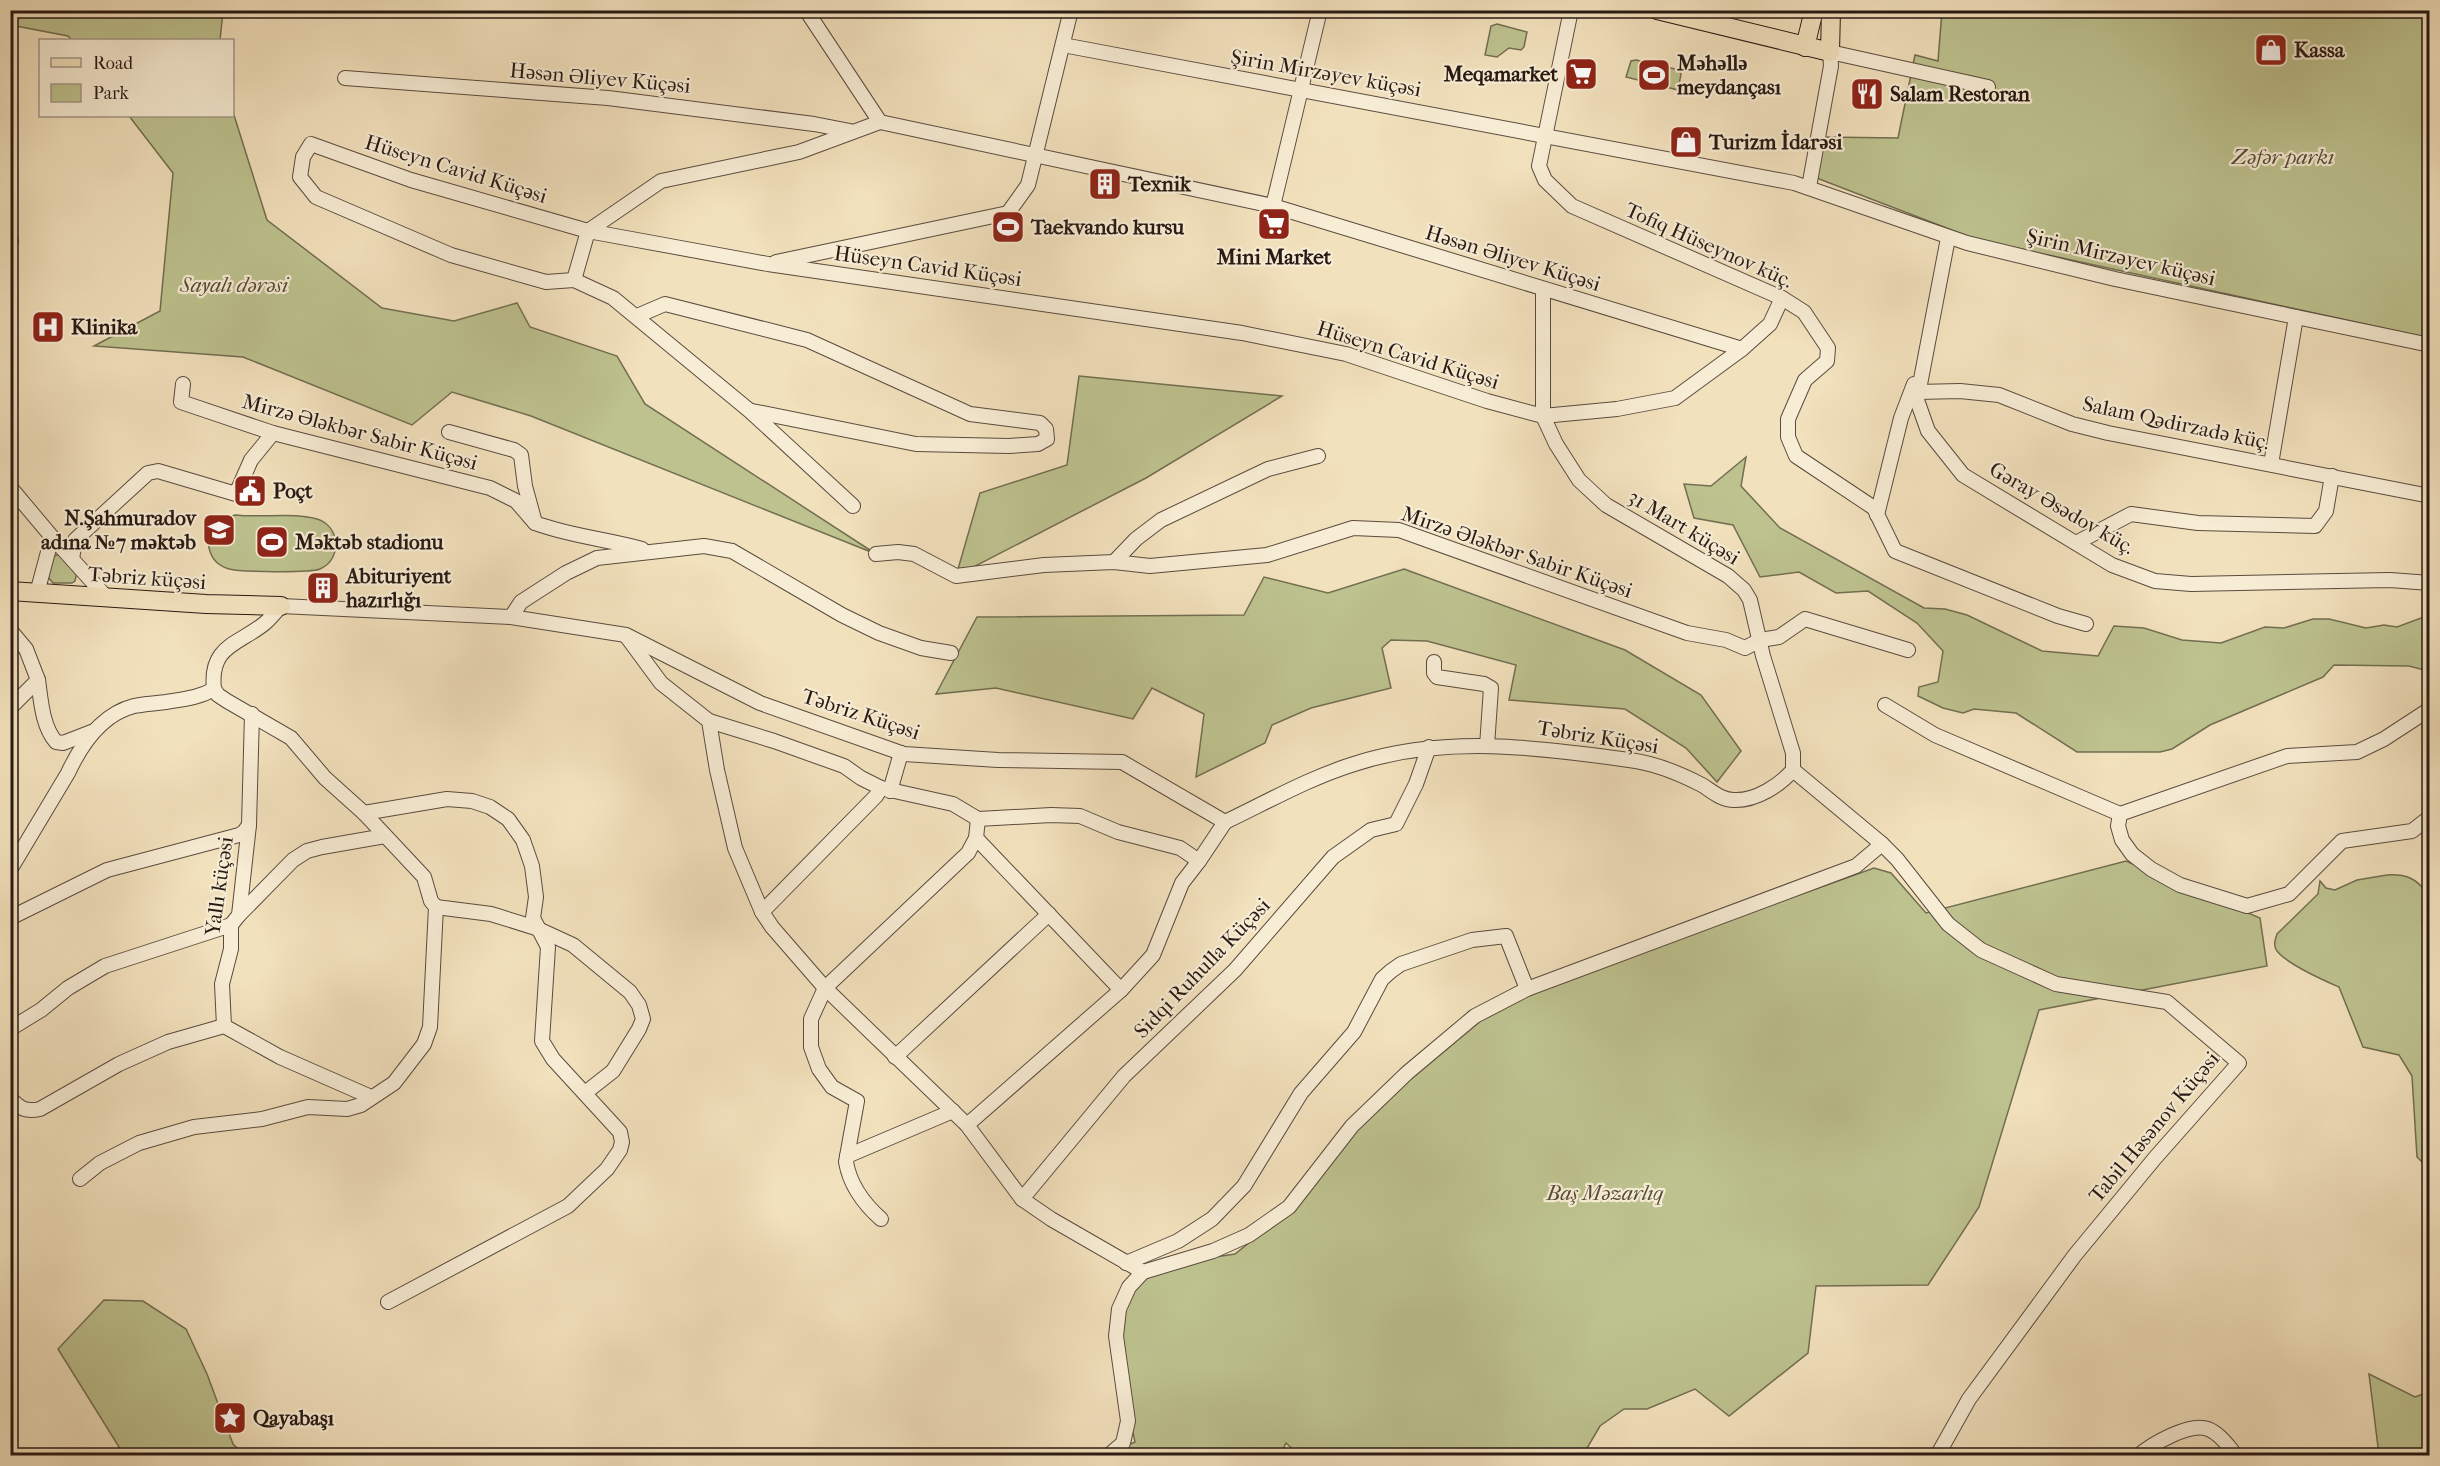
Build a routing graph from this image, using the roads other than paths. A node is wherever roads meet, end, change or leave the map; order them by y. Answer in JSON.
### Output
{"nodes":[{"id":1,"x":806,"y":10,"type":"edge"},
{"id":2,"x":1071,"y":10,"type":"edge"},
{"id":3,"x":1320,"y":10,"type":"edge"},
{"id":4,"x":1570,"y":10,"type":"edge"},
{"id":5,"x":1657,"y":10,"type":"edge"},
{"id":6,"x":1814,"y":10,"type":"edge"},
{"id":7,"x":1831,"y":10,"type":"edge"},
{"id":8,"x":1063,"y":45,"type":"junction"},
{"id":9,"x":1804,"y":47,"type":"junction"},
{"id":10,"x":1830,"y":52,"type":"junction"},
{"id":11,"x":345,"y":78,"type":"dead end"},
{"id":12,"x":1988,"y":87,"type":"dead end"},
{"id":13,"x":1300,"y":90,"type":"junction"},
{"id":14,"x":880,"y":122,"type":"junction"},
{"id":15,"x":850,"y":131,"type":"junction"},
{"id":16,"x":1544,"y":134,"type":"junction"},
{"id":17,"x":1037,"y":154,"type":"junction"},
{"id":18,"x":1809,"y":187,"type":"junction"},
{"id":19,"x":1273,"y":206,"type":"junction"},
{"id":20,"x":588,"y":231,"type":"junction"},
{"id":21,"x":1948,"y":238,"type":"junction"},
{"id":22,"x":768,"y":264,"type":"junction"},
{"id":23,"x":574,"y":280,"type":"junction"},
{"id":24,"x":1544,"y":289,"type":"junction"},
{"id":25,"x":1782,"y":298,"type":"junction"},
{"id":26,"x":637,"y":316,"type":"junction"},
{"id":27,"x":2296,"y":317,"type":"junction"},
{"id":28,"x":2430,"y":345,"type":"edge"},
{"id":29,"x":1742,"y":349,"type":"junction"},
{"id":30,"x":1922,"y":372,"type":"junction"},
{"id":31,"x":183,"y":384,"type":"dead end"},
{"id":32,"x":1917,"y":392,"type":"junction"},
{"id":33,"x":750,"y":411,"type":"junction"},
{"id":34,"x":1543,"y":416,"type":"junction"},
{"id":35,"x":449,"y":432,"type":"dead end"},
{"id":36,"x":273,"y":433,"type":"junction"},
{"id":37,"x":1318,"y":456,"type":"dead end"},
{"id":38,"x":2271,"y":464,"type":"junction"},
{"id":39,"x":2332,"y":476,"type":"junction"},
{"id":40,"x":10,"y":487,"type":"edge"},
{"id":41,"x":2430,"y":496,"type":"edge"},
{"id":42,"x":853,"y":506,"type":"dead end"},
{"id":43,"x":1877,"y":515,"type":"junction"},
{"id":44,"x":535,"y":524,"type":"junction"},
{"id":45,"x":52,"y":537,"type":"junction"},
{"id":46,"x":2076,"y":543,"type":"junction"},
{"id":47,"x":647,"y":551,"type":"junction"},
{"id":48,"x":876,"y":554,"type":"dead end"},
{"id":49,"x":72,"y":560,"type":"junction"},
{"id":50,"x":1114,"y":562,"type":"junction"},
{"id":51,"x":2430,"y":583,"type":"edge"},
{"id":52,"x":10,"y":591,"type":"edge"},
{"id":53,"x":37,"y":593,"type":"junction"},
{"id":54,"x":107,"y":598,"type":"junction"},
{"id":55,"x":281,"y":606,"type":"junction"},
{"id":56,"x":511,"y":617,"type":"junction"},
{"id":57,"x":2086,"y":624,"type":"dead end"},
{"id":58,"x":10,"y":630,"type":"edge"},
{"id":59,"x":626,"y":635,"type":"junction"},
{"id":60,"x":1760,"y":639,"type":"junction"},
{"id":61,"x":1908,"y":650,"type":"dead end"},
{"id":62,"x":951,"y":653,"type":"dead end"},
{"id":63,"x":1434,"y":662,"type":"dead end"},
{"id":64,"x":38,"y":680,"type":"junction"},
{"id":65,"x":214,"y":689,"type":"junction"},
{"id":66,"x":1885,"y":705,"type":"dead end"},
{"id":67,"x":10,"y":708,"type":"edge"},
{"id":68,"x":2430,"y":709,"type":"edge"},
{"id":69,"x":252,"y":714,"type":"junction"},
{"id":70,"x":709,"y":721,"type":"junction"},
{"id":71,"x":94,"y":731,"type":"junction"},
{"id":72,"x":1487,"y":746,"type":"junction"},
{"id":73,"x":1429,"y":747,"type":"junction"},
{"id":74,"x":901,"y":753,"type":"junction"},
{"id":75,"x":1793,"y":770,"type":"junction"},
{"id":76,"x":886,"y":789,"type":"junction"},
{"id":77,"x":364,"y":813,"type":"junction"},
{"id":78,"x":2120,"y":814,"type":"junction"},
{"id":79,"x":2430,"y":817,"type":"edge"},
{"id":80,"x":978,"y":819,"type":"junction"},
{"id":81,"x":1225,"y":822,"type":"junction"},
{"id":82,"x":249,"y":825,"type":"junction"},
{"id":83,"x":2430,"y":829,"type":"edge"},
{"id":84,"x":2412,"y":831,"type":"junction"},
{"id":85,"x":385,"y":837,"type":"junction"},
{"id":86,"x":976,"y":838,"type":"junction"},
{"id":87,"x":1882,"y":844,"type":"junction"},
{"id":88,"x":1199,"y":861,"type":"junction"},
{"id":89,"x":10,"y":870,"type":"edge"},
{"id":90,"x":436,"y":907,"type":"junction"},
{"id":91,"x":762,"y":912,"type":"junction"},
{"id":92,"x":1049,"y":914,"type":"junction"},
{"id":93,"x":10,"y":918,"type":"edge"},
{"id":94,"x":235,"y":920,"type":"junction"},
{"id":95,"x":536,"y":928,"type":"junction"},
{"id":96,"x":825,"y":988,"type":"junction"},
{"id":97,"x":1527,"y":989,"type":"junction"},
{"id":98,"x":1121,"y":990,"type":"junction"},
{"id":99,"x":224,"y":1026,"type":"junction"},
{"id":100,"x":10,"y":1029,"type":"edge"},
{"id":101,"x":896,"y":1057,"type":"junction"},
{"id":102,"x":585,"y":1093,"type":"junction"},
{"id":103,"x":371,"y":1097,"type":"junction"},
{"id":104,"x":10,"y":1098,"type":"edge"},
{"id":105,"x":953,"y":1111,"type":"junction"},
{"id":106,"x":967,"y":1125,"type":"junction"},
{"id":107,"x":847,"y":1156,"type":"junction"},
{"id":108,"x":80,"y":1179,"type":"dead end"},
{"id":109,"x":1022,"y":1199,"type":"junction"},
{"id":110,"x":881,"y":1219,"type":"dead end"},
{"id":111,"x":1126,"y":1263,"type":"junction"},
{"id":112,"x":1143,"y":1272,"type":"junction"},
{"id":113,"x":388,"y":1302,"type":"dead end"},
{"id":114,"x":1108,"y":1455,"type":"edge"},
{"id":115,"x":1938,"y":1455,"type":"edge"},
{"id":116,"x":2138,"y":1455,"type":"edge"},
{"id":117,"x":2236,"y":1455,"type":"edge"}],
"edges":[{"from":1,"to":14,"type":"street"},
{"from":2,"to":8,"type":"street"},
{"from":3,"to":13,"type":"street"},
{"from":4,"to":16,"type":"street"},
{"from":5,"to":9,"type":"main road"},
{"from":6,"to":9,"type":"main road"},
{"from":7,"to":10,"type":"main road"},
{"from":8,"to":13,"type":"street","name":"Şirin Mirzəyev küçəsi"},
{"from":8,"to":17,"type":"street"},
{"from":9,"to":10,"type":"main road"},
{"from":10,"to":12,"type":"street"},
{"from":10,"to":18,"type":"street"},
{"from":11,"to":15,"type":"street","name":"Həsən Əliyev Küçəsi"},
{"from":13,"to":16,"type":"street","name":"Şirin Mirzəyev küçəsi"},
{"from":13,"to":19,"type":"street"},
{"from":14,"to":15,"type":"street","name":"Həsən Əliyev Küçəsi"},
{"from":14,"to":17,"type":"street","name":"Həsən Əliyev Küçəsi"},
{"from":15,"to":20,"type":"street","name":"Həsən Əliyev Küçəsi"},
{"from":16,"to":18,"type":"street","name":"Şirin Mirzəyev küçəsi"},
{"from":16,"to":25,"type":"street","name":"Tofiq Hüseynov küç."},
{"from":17,"to":19,"type":"street","name":"Həsən Əliyev Küçəsi"},
{"from":17,"to":22,"type":"street"},
{"from":18,"to":21,"type":"street","name":"Şirin Mirzəyev küçəsi"},
{"from":19,"to":24,"type":"street","name":"Həsən Əliyev Küçəsi"},
{"from":20,"to":22,"type":"street","name":"Hüseyn Cavid Küçəsi"},
{"from":20,"to":23,"type":"street"},
{"from":20,"to":23,"type":"street","name":"Hüseyn Cavid Küçəsi"},
{"from":21,"to":27,"type":"street","name":"Şirin Mirzəyev küçəsi"},
{"from":21,"to":30,"type":"street","name":"Gəray Əsədov küç."},
{"from":22,"to":34,"type":"street","name":"Hüseyn Cavid Küçəsi"},
{"from":23,"to":26,"type":"street"},
{"from":24,"to":29,"type":"street","name":"Həsən Əliyev Küçəsi"},
{"from":24,"to":34,"type":"street","name":"31 Mart küçəsi"},
{"from":25,"to":29,"type":"street"},
{"from":25,"to":43,"type":"street","name":"Tofiq Hüseynov küç."},
{"from":26,"to":33,"type":"street"},
{"from":26,"to":33,"type":"street"},
{"from":27,"to":28,"type":"street","name":"Şirin Mirzəyev küçəsi"},
{"from":27,"to":38,"type":"street"},
{"from":29,"to":34,"type":"street"},
{"from":30,"to":32,"type":"street","name":"Gəray Əsədov küç."},
{"from":30,"to":43,"type":"street"},
{"from":31,"to":36,"type":"street","name":"Mirzə Ələkbər Sabir Küçəsi"},
{"from":32,"to":38,"type":"street","name":"Salam Qədirzadə küç."},
{"from":32,"to":46,"type":"street","name":"Gəray Əsədov küç."},
{"from":33,"to":42,"type":"street"},
{"from":34,"to":60,"type":"street","name":"31 Mart küçəsi"},
{"from":35,"to":44,"type":"street"},
{"from":36,"to":44,"type":"street","name":"Mirzə Ələkbər Sabir Küçəsi"},
{"from":36,"to":49,"type":"street"},
{"from":37,"to":50,"type":"street"},
{"from":38,"to":39,"type":"street","name":"Salam Qədirzadə küç."},
{"from":39,"to":41,"type":"street","name":"Salam Qədirzadə küç."},
{"from":39,"to":46,"type":"street"},
{"from":40,"to":45,"type":"street"},
{"from":43,"to":57,"type":"street","name":"Tofiq Hüseynov küç."},
{"from":44,"to":47,"type":"street"},
{"from":45,"to":49,"type":"street"},
{"from":45,"to":53,"type":"street"},
{"from":46,"to":51,"type":"street","name":"Gəray Əsədov küç."},
{"from":47,"to":56,"type":"street"},
{"from":47,"to":62,"type":"street"},
{"from":48,"to":50,"type":"street","name":"Mirzə Ələkbər Sabir Küçəsi"},
{"from":49,"to":54,"type":"street"},
{"from":50,"to":60,"type":"street","name":"Mirzə Ələkbər Sabir Küçəsi"},
{"from":52,"to":53,"type":"main road","name":"Təbriz küçəsi"},
{"from":53,"to":54,"type":"main road","name":"Təbriz küçəsi"},
{"from":54,"to":55,"type":"main road","name":"Təbriz küçəsi"},
{"from":55,"to":56,"type":"street","name":"Təbriz Küçəsi"},
{"from":55,"to":65,"type":"street"},
{"from":56,"to":59,"type":"street","name":"Təbriz Küçəsi"},
{"from":58,"to":64,"type":"street"},
{"from":59,"to":70,"type":"street"},
{"from":59,"to":74,"type":"street","name":"Təbriz Küçəsi"},
{"from":60,"to":61,"type":"street","name":"Mirzə Ələkbər Sabir Küçəsi"},
{"from":60,"to":75,"type":"street","name":"31 Mart küçəsi"},
{"from":63,"to":72,"type":"street"},
{"from":64,"to":67,"type":"street"},
{"from":64,"to":71,"type":"street"},
{"from":65,"to":69,"type":"street"},
{"from":65,"to":71,"type":"street"},
{"from":66,"to":78,"type":"street"},
{"from":68,"to":78,"type":"street"},
{"from":69,"to":77,"type":"street"},
{"from":69,"to":82,"type":"street","name":"Yallı küçəsi"},
{"from":70,"to":76,"type":"street"},
{"from":70,"to":91,"type":"street"},
{"from":71,"to":89,"type":"street"},
{"from":72,"to":73,"type":"street","name":"Təbriz Küçəsi"},
{"from":72,"to":75,"type":"street","name":"Təbriz Küçəsi"},
{"from":73,"to":81,"type":"street","name":"Təbriz Küçəsi"},
{"from":73,"to":109,"type":"street","name":"Sidqi Ruhulla Küçəsi"},
{"from":74,"to":76,"type":"street"},
{"from":74,"to":81,"type":"street","name":"Təbriz Küçəsi"},
{"from":75,"to":87,"type":"street"},
{"from":76,"to":80,"type":"street"},
{"from":76,"to":91,"type":"street"},
{"from":77,"to":85,"type":"street"},
{"from":77,"to":95,"type":"street"},
{"from":78,"to":84,"type":"street"},
{"from":79,"to":84,"type":"street"},
{"from":80,"to":86,"type":"street"},
{"from":80,"to":88,"type":"street"},
{"from":81,"to":88,"type":"street"},
{"from":82,"to":93,"type":"street"},
{"from":82,"to":94,"type":"street","name":"Yallı küçəsi"},
{"from":83,"to":84,"type":"street"},
{"from":85,"to":90,"type":"street"},
{"from":85,"to":94,"type":"street"},
{"from":86,"to":92,"type":"street","name":"Sidqi Ruhulla Küçəsi"},
{"from":86,"to":96,"type":"street"},
{"from":87,"to":97,"type":"street"},
{"from":87,"to":115,"type":"street","name":"Tabil Həsənov Küçəsi"},
{"from":88,"to":98,"type":"street"},
{"from":90,"to":95,"type":"street"},
{"from":90,"to":103,"type":"street"},
{"from":91,"to":96,"type":"street"},
{"from":92,"to":98,"type":"street","name":"Sidqi Ruhulla Küçəsi"},
{"from":92,"to":101,"type":"street"},
{"from":94,"to":99,"type":"street","name":"Yallı küçəsi"},
{"from":94,"to":100,"type":"street"},
{"from":95,"to":102,"type":"street"},
{"from":95,"to":102,"type":"street"},
{"from":96,"to":101,"type":"street"},
{"from":96,"to":107,"type":"street"},
{"from":97,"to":111,"type":"street"},
{"from":97,"to":112,"type":"street"},
{"from":98,"to":106,"type":"street"},
{"from":99,"to":103,"type":"street"},
{"from":99,"to":104,"type":"street"},
{"from":101,"to":105,"type":"street"},
{"from":102,"to":113,"type":"street"},
{"from":103,"to":108,"type":"street"},
{"from":105,"to":106,"type":"street"},
{"from":105,"to":107,"type":"street"},
{"from":106,"to":109,"type":"street"},
{"from":107,"to":110,"type":"street"},
{"from":109,"to":111,"type":"street"},
{"from":111,"to":112,"type":"street"},
{"from":112,"to":114,"type":"street"},
{"from":116,"to":117,"type":"street"}]}
